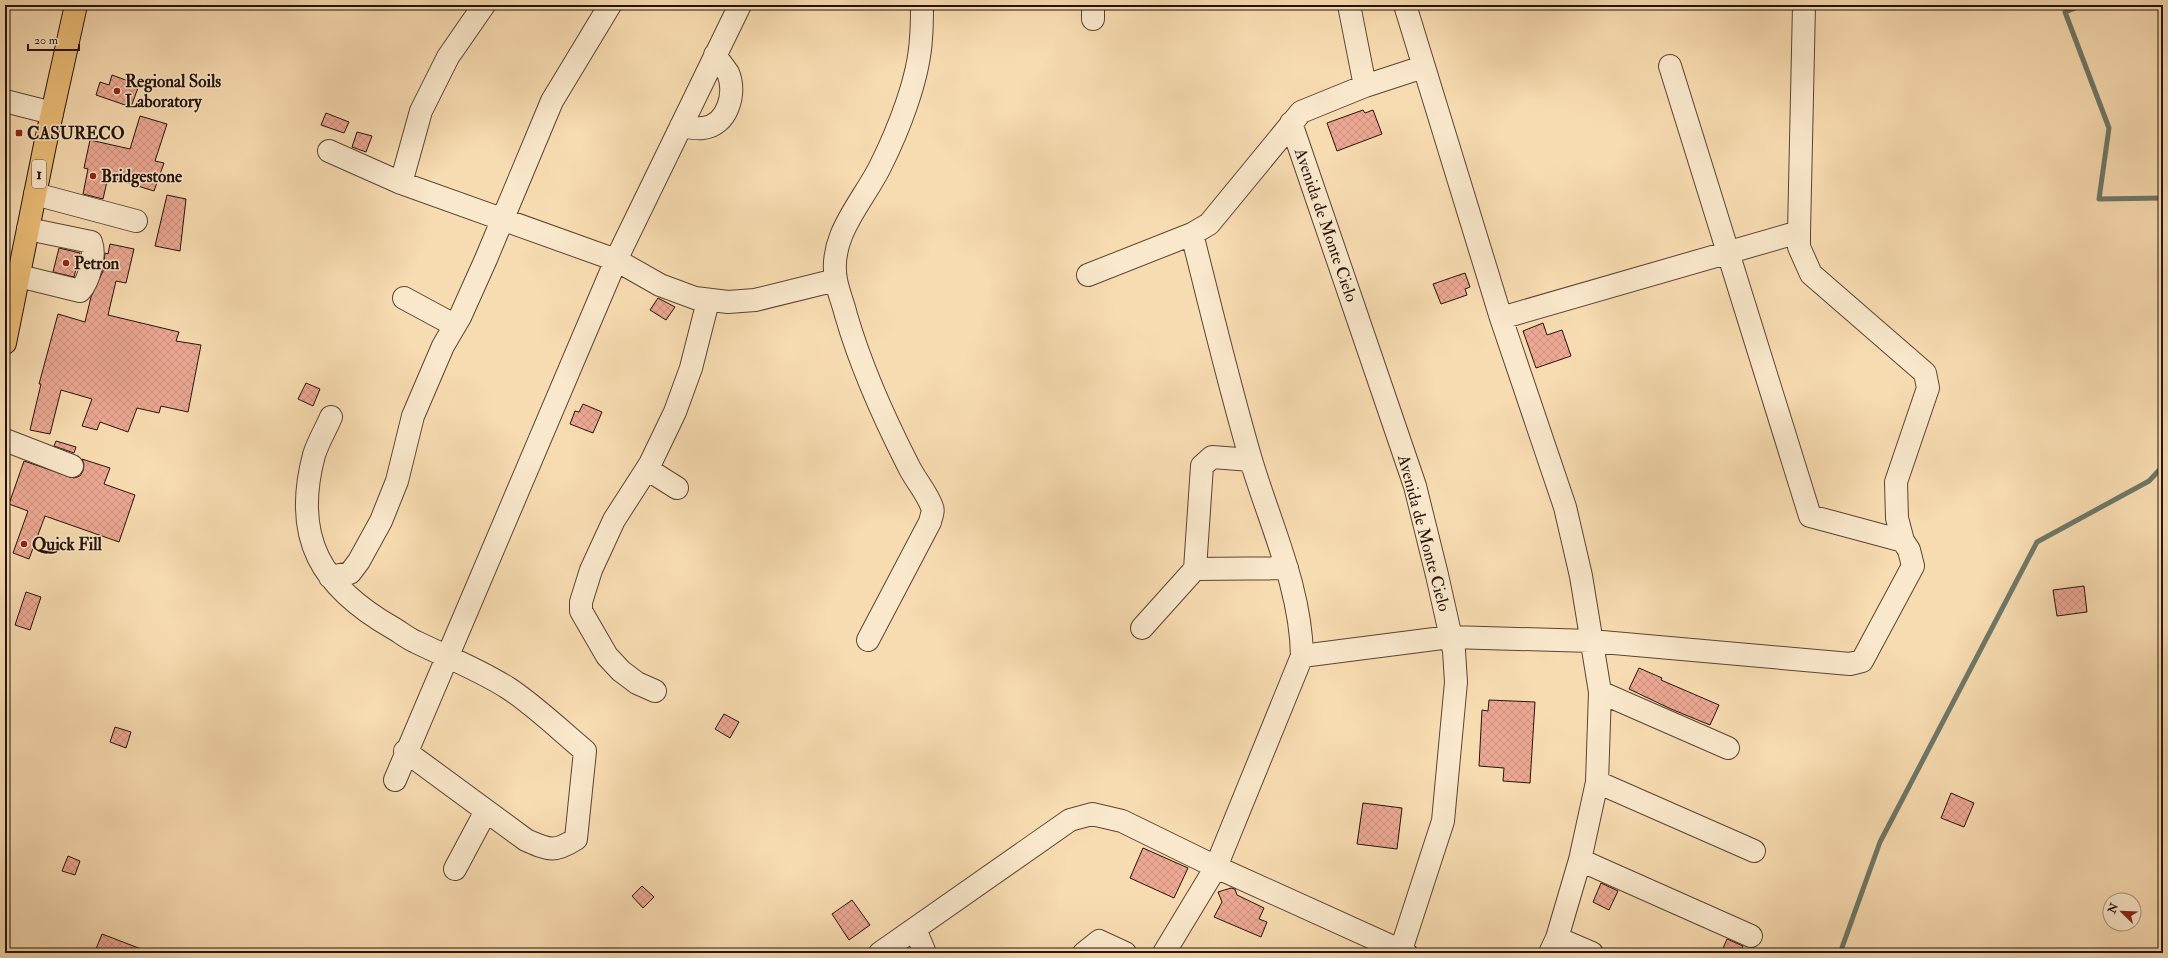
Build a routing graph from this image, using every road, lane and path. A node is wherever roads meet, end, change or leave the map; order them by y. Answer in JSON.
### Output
{"nodes":[{"id":1,"x":76,"y":5,"type":"edge"},
{"id":2,"x":484,"y":5,"type":"edge"},
{"id":3,"x":610,"y":5,"type":"edge"},
{"id":4,"x":740,"y":5,"type":"edge"},
{"id":5,"x":922,"y":5,"type":"edge"},
{"id":6,"x":1349,"y":5,"type":"edge"},
{"id":7,"x":1405,"y":5,"type":"edge"},
{"id":8,"x":1804,"y":5,"type":"edge"},
{"id":9,"x":715,"y":55,"type":"junction"},
{"id":10,"x":1670,"y":66,"type":"dead end"},
{"id":11,"x":1424,"y":67,"type":"junction"},
{"id":12,"x":1365,"y":86,"type":"junction"},
{"id":13,"x":5,"y":101,"type":"edge"},
{"id":14,"x":52,"y":113,"type":"junction"},
{"id":15,"x":1291,"y":123,"type":"junction"},
{"id":16,"x":681,"y":126,"type":"junction"},
{"id":17,"x":329,"y":151,"type":"dead end"},
{"id":18,"x":401,"y":183,"type":"junction"},
{"id":19,"x":35,"y":194,"type":"junction"},
{"id":20,"x":502,"y":218,"type":"junction"},
{"id":21,"x":136,"y":221,"type":"dead end"},
{"id":22,"x":28,"y":229,"type":"junction"},
{"id":23,"x":1799,"y":232,"type":"junction"},
{"id":24,"x":1192,"y":234,"type":"junction"},
{"id":25,"x":1728,"y":253,"type":"junction"},
{"id":26,"x":616,"y":260,"type":"junction"},
{"id":27,"x":1088,"y":275,"type":"dead end"},
{"id":28,"x":19,"y":276,"type":"junction"},
{"id":29,"x":836,"y":280,"type":"junction"},
{"id":30,"x":404,"y":298,"type":"dead end"},
{"id":31,"x":708,"y":301,"type":"junction"},
{"id":32,"x":1501,"y":318,"type":"junction"},
{"id":33,"x":454,"y":325,"type":"junction"},
{"id":34,"x":5,"y":343,"type":"edge"},
{"id":35,"x":331,"y":417,"type":"dead end"},
{"id":36,"x":5,"y":440,"type":"edge"},
{"id":37,"x":1252,"y":460,"type":"junction"},
{"id":38,"x":72,"y":466,"type":"dead end"},
{"id":39,"x":647,"y":469,"type":"junction"},
{"id":40,"x":677,"y":488,"type":"dead end"},
{"id":41,"x":1903,"y":541,"type":"junction"},
{"id":42,"x":1287,"y":568,"type":"junction"},
{"id":43,"x":1195,"y":569,"type":"junction"},
{"id":44,"x":330,"y":577,"type":"junction"},
{"id":45,"x":1142,"y":628,"type":"dead end"},
{"id":46,"x":1450,"y":636,"type":"junction"},
{"id":47,"x":868,"y":640,"type":"dead end"},
{"id":48,"x":1591,"y":641,"type":"junction"},
{"id":49,"x":446,"y":655,"type":"junction"},
{"id":50,"x":1302,"y":656,"type":"junction"},
{"id":51,"x":655,"y":691,"type":"dead end"},
{"id":52,"x":1600,"y":692,"type":"junction"},
{"id":53,"x":1728,"y":748,"type":"dead end"},
{"id":54,"x":406,"y":751,"type":"junction"},
{"id":55,"x":395,"y":780,"type":"dead end"},
{"id":56,"x":1597,"y":782,"type":"junction"},
{"id":57,"x":486,"y":811,"type":"junction"},
{"id":58,"x":1754,"y":851,"type":"dead end"},
{"id":59,"x":1580,"y":860,"type":"junction"},
{"id":60,"x":1216,"y":867,"type":"junction"},
{"id":61,"x":455,"y":869,"type":"dead end"},
{"id":62,"x":915,"y":929,"type":"junction"},
{"id":63,"x":1751,"y":936,"type":"dead end"},
{"id":64,"x":1553,"y":945,"type":"edge"},
{"id":65,"x":1402,"y":952,"type":"edge"},
{"id":66,"x":880,"y":953,"type":"edge"},
{"id":67,"x":925,"y":953,"type":"edge"},
{"id":68,"x":1084,"y":953,"type":"edge"},
{"id":69,"x":1125,"y":953,"type":"edge"},
{"id":70,"x":1164,"y":953,"type":"edge"},
{"id":71,"x":1592,"y":953,"type":"edge"}],
"edges":[{"from":1,"to":14,"type":"highway","number":"1"},
{"from":2,"to":18,"type":"street"},
{"from":3,"to":20,"type":"street"},
{"from":4,"to":9,"type":"street"},
{"from":5,"to":29,"type":"street"},
{"from":6,"to":12,"type":"street"},
{"from":7,"to":11,"type":"street"},
{"from":8,"to":23,"type":"street"},
{"from":9,"to":16,"type":"street"},
{"from":9,"to":16,"type":"street"},
{"from":10,"to":25,"type":"street"},
{"from":11,"to":12,"type":"street"},
{"from":11,"to":32,"type":"street"},
{"from":12,"to":15,"type":"street"},
{"from":13,"to":14,"type":"street"},
{"from":14,"to":19,"type":"highway","number":"1"},
{"from":15,"to":24,"type":"street"},
{"from":15,"to":46,"type":"street","name":"Avenida de Monte Cielo"},
{"from":16,"to":26,"type":"street"},
{"from":17,"to":18,"type":"street"},
{"from":18,"to":20,"type":"street"},
{"from":19,"to":21,"type":"street"},
{"from":19,"to":22,"type":"highway","number":"1"},
{"from":20,"to":26,"type":"street"},
{"from":20,"to":33,"type":"street"},
{"from":22,"to":28,"type":"highway","number":"1"},
{"from":22,"to":28,"type":"street"},
{"from":23,"to":25,"type":"street"},
{"from":23,"to":41,"type":"street"},
{"from":24,"to":27,"type":"street"},
{"from":24,"to":37,"type":"street"},
{"from":25,"to":32,"type":"street"},
{"from":25,"to":41,"type":"street"},
{"from":26,"to":31,"type":"street"},
{"from":26,"to":49,"type":"street"},
{"from":28,"to":34,"type":"highway","number":"1"},
{"from":29,"to":31,"type":"street"},
{"from":29,"to":47,"type":"street"},
{"from":30,"to":33,"type":"street"},
{"from":31,"to":39,"type":"street"},
{"from":32,"to":48,"type":"street"},
{"from":33,"to":44,"type":"street"},
{"from":35,"to":44,"type":"street"},
{"from":36,"to":38,"type":"street"},
{"from":37,"to":42,"type":"street"},
{"from":37,"to":43,"type":"street"},
{"from":39,"to":40,"type":"street"},
{"from":39,"to":51,"type":"street"},
{"from":41,"to":48,"type":"street"},
{"from":42,"to":43,"type":"street"},
{"from":42,"to":50,"type":"street"},
{"from":43,"to":45,"type":"street"},
{"from":44,"to":49,"type":"street"},
{"from":46,"to":48,"type":"street"},
{"from":46,"to":50,"type":"street"},
{"from":46,"to":65,"type":"street","name":"Avenida de Monte Cielo"},
{"from":48,"to":52,"type":"street"},
{"from":49,"to":54,"type":"street"},
{"from":49,"to":57,"type":"street"},
{"from":50,"to":60,"type":"street"},
{"from":52,"to":53,"type":"street"},
{"from":52,"to":56,"type":"street"},
{"from":54,"to":55,"type":"street"},
{"from":54,"to":57,"type":"street"},
{"from":56,"to":58,"type":"street"},
{"from":56,"to":59,"type":"street"},
{"from":57,"to":61,"type":"street"},
{"from":59,"to":63,"type":"street"},
{"from":59,"to":64,"type":"street"},
{"from":60,"to":62,"type":"street"},
{"from":60,"to":65,"type":"street"},
{"from":60,"to":70,"type":"street"},
{"from":62,"to":66,"type":"street"},
{"from":62,"to":67,"type":"street"},
{"from":64,"to":71,"type":"street"},
{"from":68,"to":69,"type":"street"}]}
